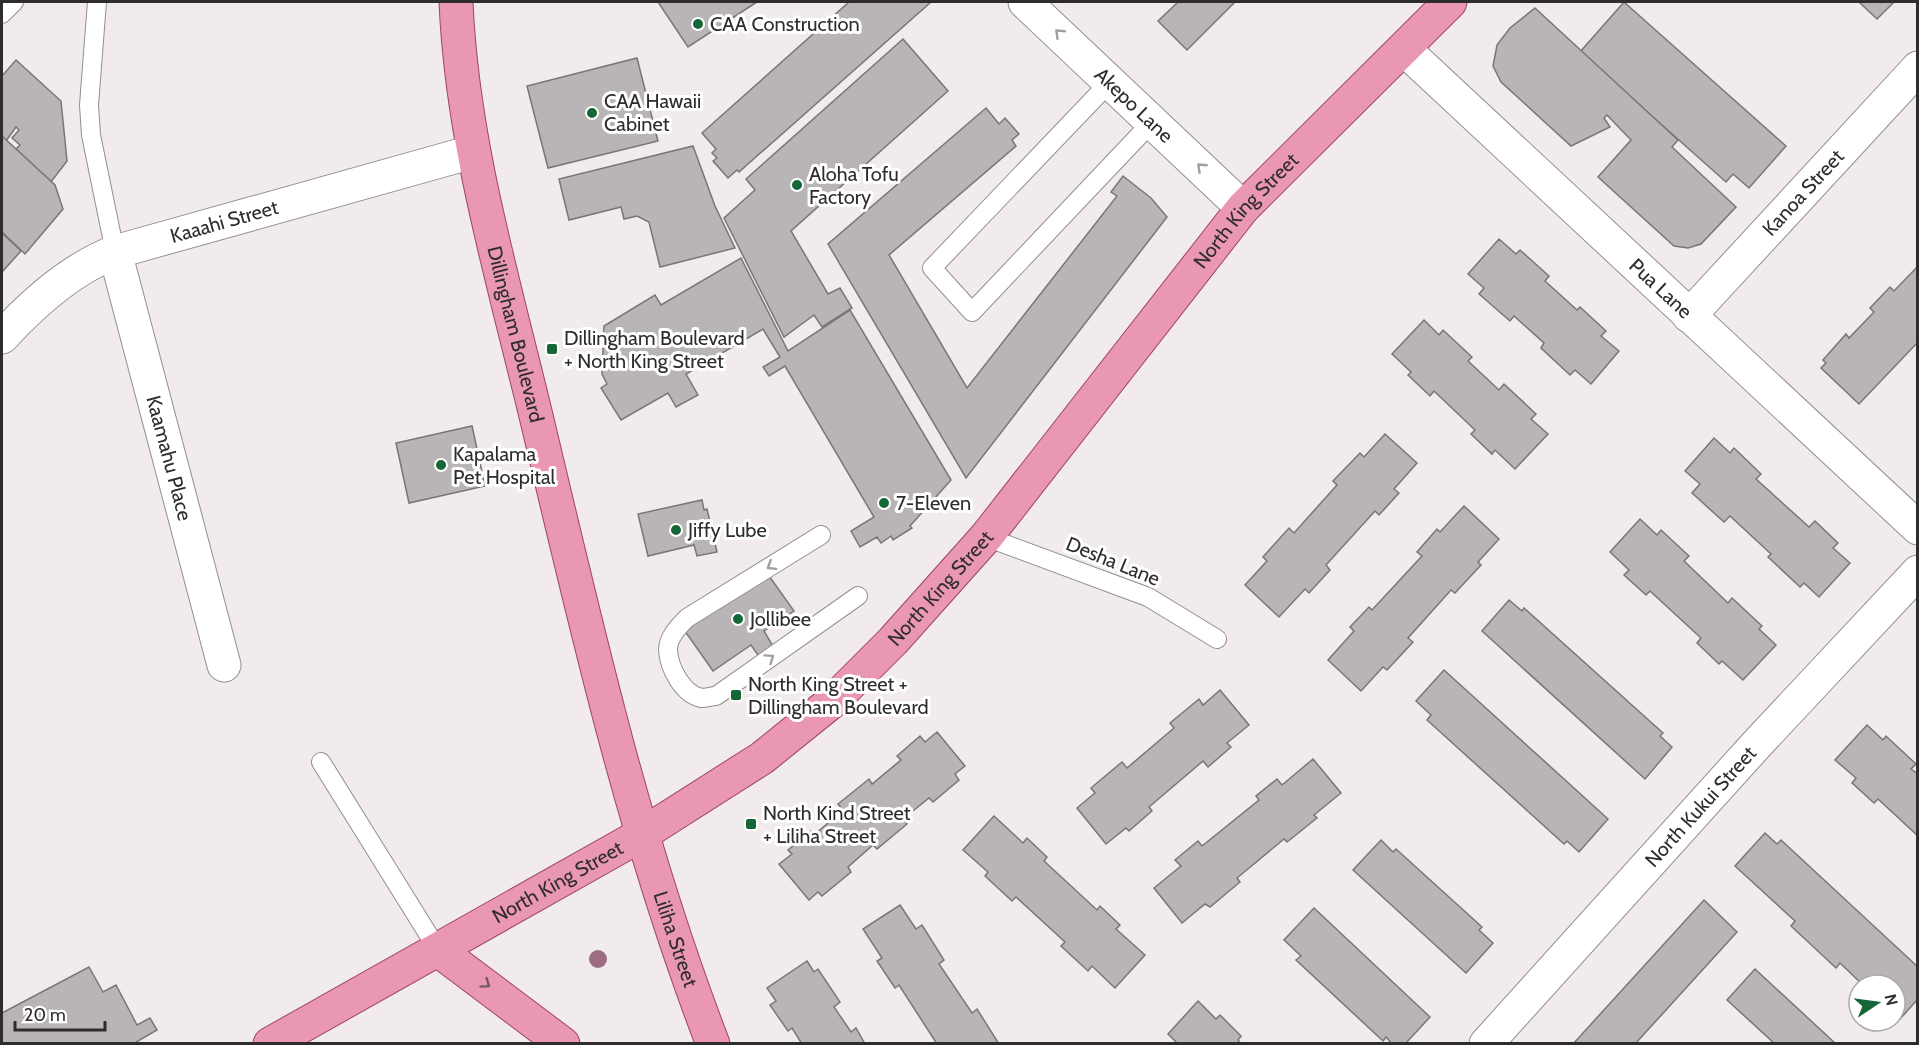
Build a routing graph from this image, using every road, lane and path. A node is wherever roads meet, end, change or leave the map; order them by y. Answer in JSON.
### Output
{"nodes":[{"id":1,"x":14,"y":2,"type":"edge"},
{"id":2,"x":97,"y":2,"type":"edge"},
{"id":3,"x":456,"y":2,"type":"edge"},
{"id":4,"x":1025,"y":2,"type":"edge"},
{"id":5,"x":1450,"y":2,"type":"edge"},
{"id":6,"x":2,"y":14,"type":"edge"},
{"id":7,"x":1404,"y":50,"type":"junction"},
{"id":8,"x":1917,"y":68,"type":"edge"},
{"id":9,"x":1110,"y":82,"type":"junction"},
{"id":10,"x":1152,"y":122,"type":"junction"},
{"id":11,"x":472,"y":152,"type":"junction"},
{"id":12,"x":1243,"y":208,"type":"junction"},
{"id":13,"x":115,"y":252,"type":"junction"},
{"id":14,"x":1689,"y":316,"type":"junction"},
{"id":15,"x":2,"y":337,"type":"edge"},
{"id":16,"x":1917,"y":528,"type":"edge"},
{"id":17,"x":820,"y":535,"type":"dead end"},
{"id":18,"x":986,"y":537,"type":"junction"},
{"id":19,"x":1917,"y":572,"type":"edge"},
{"id":20,"x":858,"y":596,"type":"dead end"},
{"id":21,"x":1217,"y":639,"type":"dead end"},
{"id":22,"x":225,"y":665,"type":"dead end"},
{"id":23,"x":321,"y":762,"type":"dead end"},
{"id":24,"x":641,"y":835,"type":"junction"},
{"id":25,"x":438,"y":950,"type":"junction"},
{"id":26,"x":270,"y":1044,"type":"edge"},
{"id":27,"x":563,"y":1044,"type":"edge"},
{"id":28,"x":713,"y":1044,"type":"edge"},
{"id":29,"x":1486,"y":1044,"type":"edge"}],
"edges":[{"from":1,"to":6,"type":"lane"},
{"from":2,"to":13,"type":"lane"},
{"from":3,"to":11,"type":"main road","name":"Dillingham Boulevard"},
{"from":9,"to":4,"type":"street","name":"Akepo Lane","one_way":true},
{"from":5,"to":7,"type":"main road","name":"North King Street"},
{"from":7,"to":12,"type":"main road","name":"North King Street"},
{"from":7,"to":14,"type":"street","name":"Pua Lane"},
{"from":8,"to":14,"type":"street","name":"Kanoa Street"},
{"from":9,"to":10,"type":"street","name":"Akepo Lane"},
{"from":9,"to":10,"type":"lane"},
{"from":12,"to":10,"type":"street","name":"Akepo Lane","one_way":true},
{"from":11,"to":13,"type":"street","name":"Kaaahi Street"},
{"from":11,"to":24,"type":"main road","name":"Dillingham Boulevard"},
{"from":12,"to":18,"type":"main road","name":"North King Street"},
{"from":13,"to":15,"type":"street","name":"Kaaahi Street"},
{"from":13,"to":22,"type":"street","name":"Kaamahu Place"},
{"from":14,"to":16,"type":"street","name":"Pua Lane"},
{"from":17,"to":20,"type":"lane","one_way":true},
{"from":18,"to":21,"type":"lane","name":"Desha Lane"},
{"from":18,"to":24,"type":"main road","name":"North King Street"},
{"from":19,"to":29,"type":"street","name":"North Kukui Street"},
{"from":23,"to":25,"type":"lane"},
{"from":24,"to":25,"type":"main road","name":"North King Street"},
{"from":24,"to":28,"type":"main road","name":"Liliha Street"},
{"from":25,"to":26,"type":"main road","name":"North King Street"},
{"from":25,"to":27,"type":"main road","one_way":true}]}
